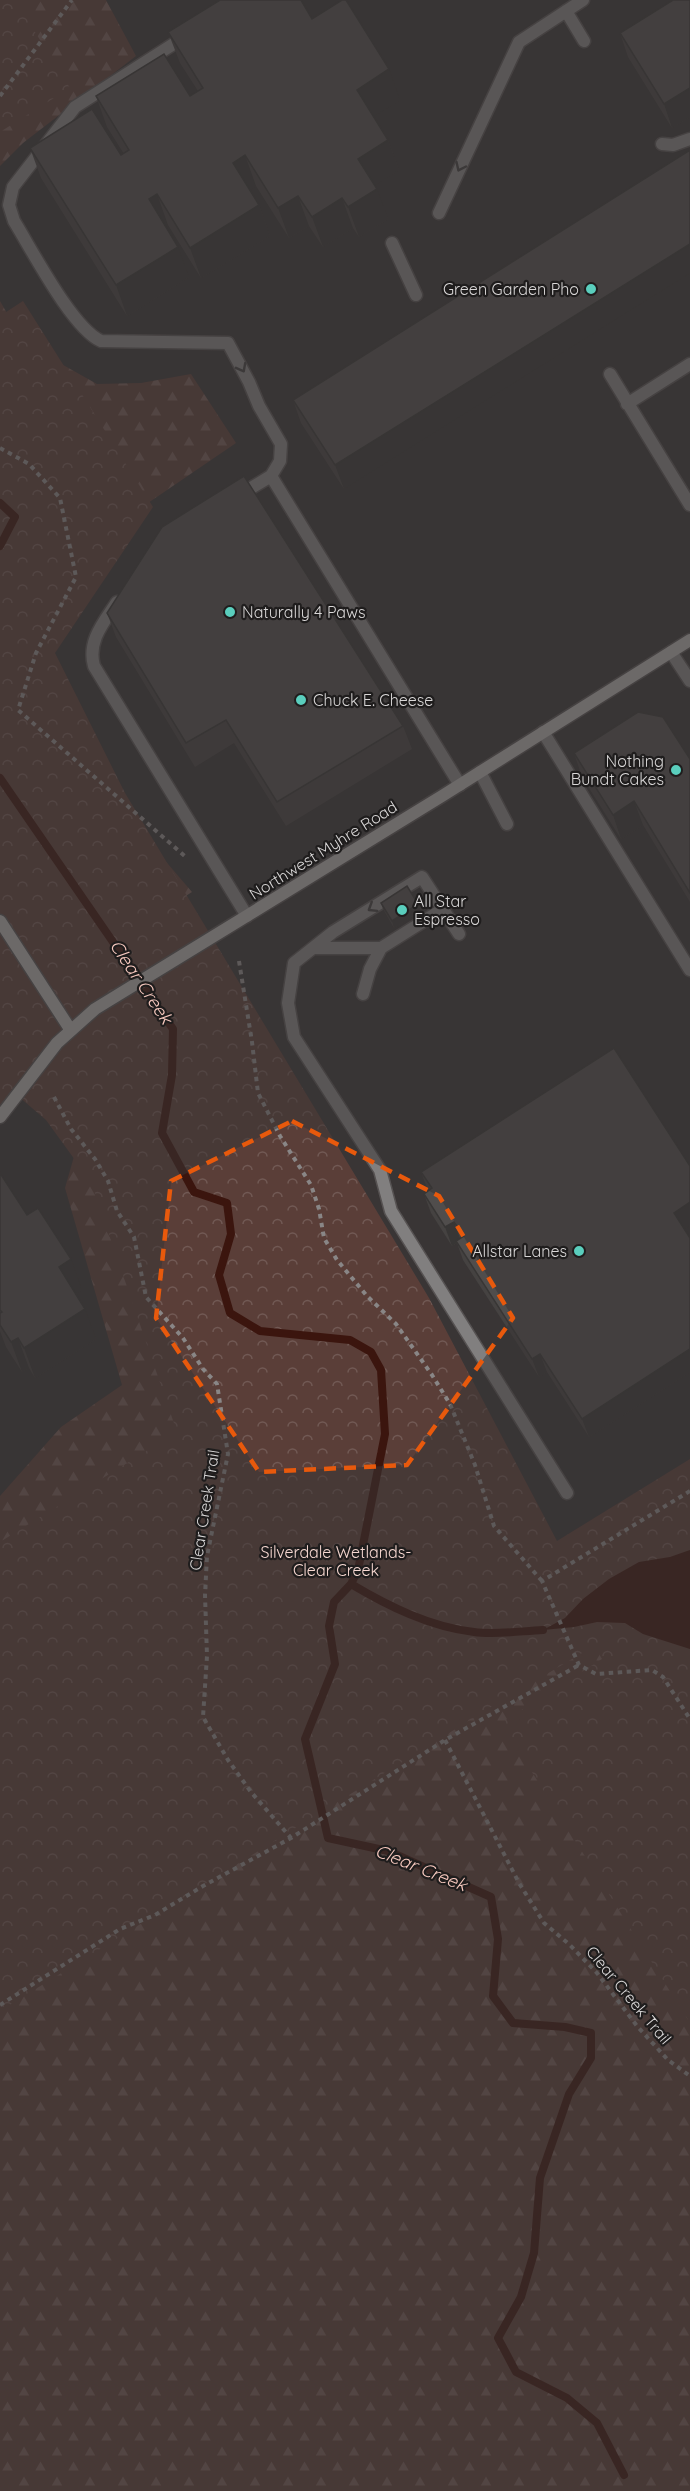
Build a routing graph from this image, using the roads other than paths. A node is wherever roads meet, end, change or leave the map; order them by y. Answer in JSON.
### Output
{"nodes":[{"id":1,"x":583,"y":0,"type":"edge"},
{"id":2,"x":566,"y":11,"type":"junction"},
{"id":3,"x":196,"y":30,"type":"edge"},
{"id":4,"x":584,"y":40,"type":"dead end"},
{"id":5,"x":690,"y":139,"type":"edge"},
{"id":6,"x":662,"y":144,"type":"dead end"},
{"id":7,"x":440,"y":213,"type":"dead end"},
{"id":8,"x":392,"y":243,"type":"dead end"},
{"id":9,"x":416,"y":295,"type":"dead end"},
{"id":10,"x":690,"y":364,"type":"edge"},
{"id":11,"x":610,"y":374,"type":"dead end"},
{"id":12,"x":627,"y":404,"type":"junction"},
{"id":13,"x":271,"y":476,"type":"junction"},
{"id":14,"x":231,"y":500,"type":"edge"},
{"id":15,"x":690,"y":505,"type":"edge"},
{"id":16,"x":124,"y":592,"type":"edge"},
{"id":17,"x":690,"y":640,"type":"edge"},
{"id":18,"x":671,"y":652,"type":"junction"},
{"id":19,"x":690,"y":681,"type":"edge"},
{"id":20,"x":543,"y":732,"type":"junction"},
{"id":21,"x":480,"y":772,"type":"junction"},
{"id":22,"x":460,"y":784,"type":"junction"},
{"id":23,"x":507,"y":824,"type":"dead end"},
{"id":24,"x":442,"y":909,"type":"junction"},
{"id":25,"x":247,"y":916,"type":"junction"},
{"id":26,"x":0,"y":921,"type":"edge"},
{"id":27,"x":459,"y":934,"type":"dead end"},
{"id":28,"x":314,"y":948,"type":"junction"},
{"id":29,"x":381,"y":948,"type":"junction"},
{"id":30,"x":690,"y":970,"type":"edge"},
{"id":31,"x":363,"y":994,"type":"dead end"},
{"id":32,"x":70,"y":1029,"type":"junction"},
{"id":33,"x":0,"y":1117,"type":"edge"},
{"id":34,"x":567,"y":1493,"type":"dead end"}],
"edges":[{"from":1,"to":2,"type":"lane"},
{"from":2,"to":4,"type":"lane"},
{"from":2,"to":7,"type":"lane","one_way":true},
{"from":3,"to":13,"type":"lane","one_way":true},
{"from":5,"to":6,"type":"lane"},
{"from":8,"to":9,"type":"lane"},
{"from":10,"to":12,"type":"lane"},
{"from":11,"to":12,"type":"lane"},
{"from":12,"to":15,"type":"lane"},
{"from":13,"to":14,"type":"lane"},
{"from":13,"to":22,"type":"lane"},
{"from":16,"to":25,"type":"lane"},
{"from":17,"to":18,"type":"street","name":"Northwest Myhre Road"},
{"from":18,"to":19,"type":"lane"},
{"from":18,"to":20,"type":"street","name":"Northwest Myhre Road"},
{"from":20,"to":21,"type":"street","name":"Northwest Myhre Road"},
{"from":20,"to":30,"type":"lane"},
{"from":21,"to":22,"type":"street","name":"Northwest Myhre Road"},
{"from":21,"to":23,"type":"lane"},
{"from":22,"to":25,"type":"street","name":"Northwest Myhre Road"},
{"from":24,"to":27,"type":"lane"},
{"from":24,"to":28,"type":"lane","one_way":true},
{"from":24,"to":29,"type":"lane"},
{"from":25,"to":32,"type":"street","name":"Northwest Myhre Road"},
{"from":26,"to":32,"type":"street"},
{"from":28,"to":29,"type":"lane"},
{"from":28,"to":34,"type":"lane"},
{"from":29,"to":31,"type":"lane"},
{"from":32,"to":33,"type":"street","name":"Northwest Myhre Road"}]}
